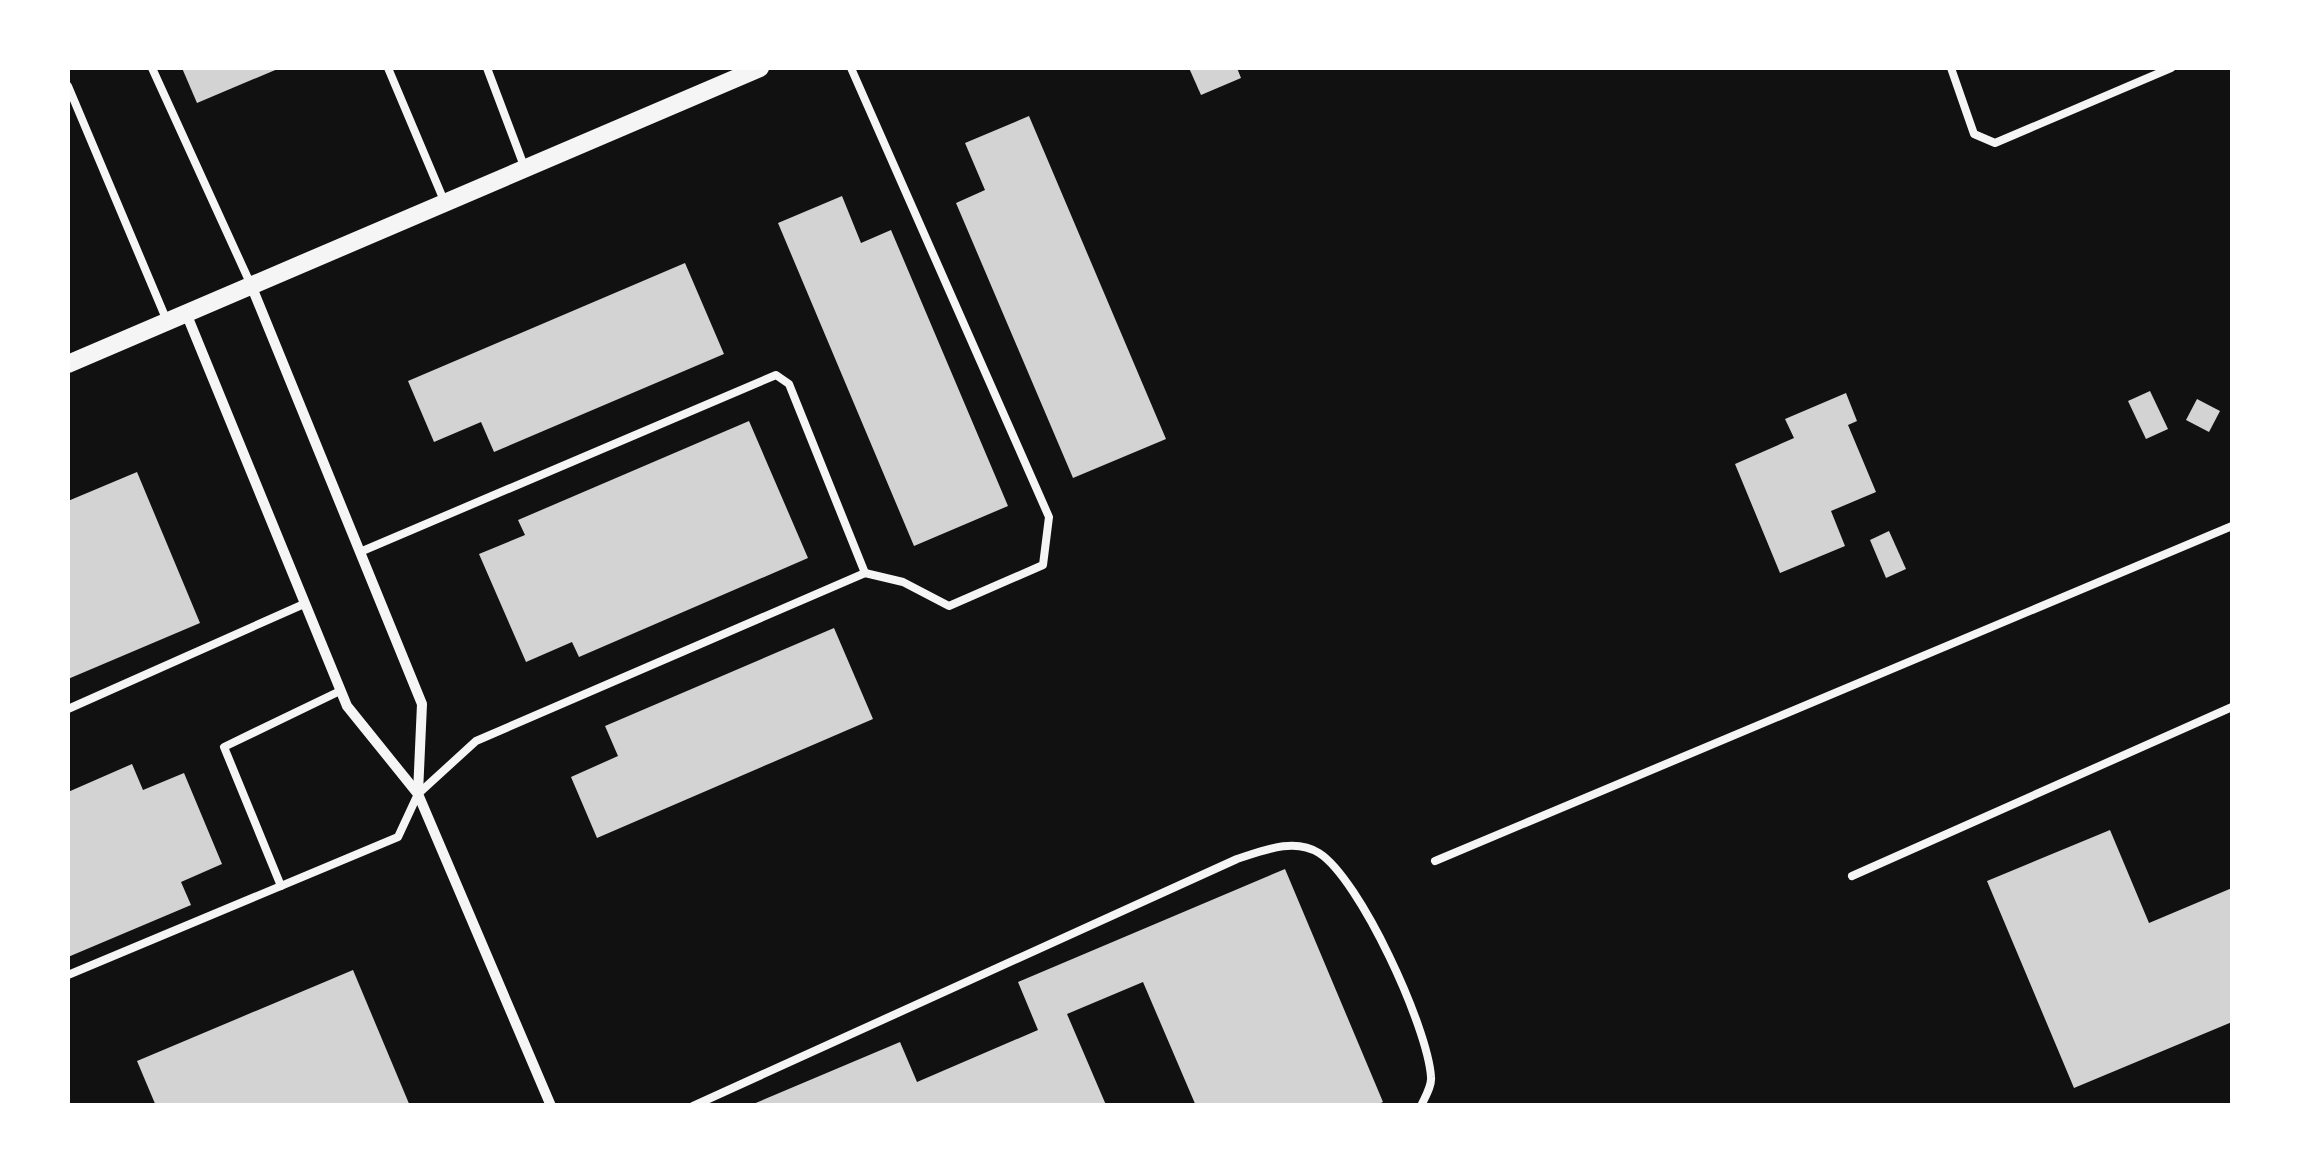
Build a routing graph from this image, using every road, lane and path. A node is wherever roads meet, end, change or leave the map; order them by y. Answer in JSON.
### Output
{"nodes":[{"id":1,"x":152,"y":68,"type":"edge"},
{"id":2,"x":388,"y":68,"type":"edge"},
{"id":3,"x":486,"y":68,"type":"edge"},
{"id":4,"x":760,"y":68,"type":"edge"},
{"id":5,"x":852,"y":68,"type":"edge"},
{"id":6,"x":1952,"y":68,"type":"edge"},
{"id":7,"x":2171,"y":68,"type":"edge"},
{"id":8,"x":68,"y":86,"type":"edge"},
{"id":9,"x":525,"y":168,"type":"junction"},
{"id":10,"x":445,"y":202,"type":"junction"},
{"id":11,"x":251,"y":285,"type":"junction"},
{"id":12,"x":186,"y":313,"type":"junction"},
{"id":13,"x":167,"y":321,"type":"junction"},
{"id":14,"x":68,"y":364,"type":"edge"},
{"id":15,"x":2232,"y":526,"type":"edge"},
{"id":16,"x":360,"y":552,"type":"junction"},
{"id":17,"x":865,"y":572,"type":"junction"},
{"id":18,"x":304,"y":604,"type":"junction"},
{"id":19,"x":340,"y":691,"type":"junction"},
{"id":20,"x":2232,"y":707,"type":"edge"},
{"id":21,"x":68,"y":709,"type":"edge"},
{"id":22,"x":418,"y":794,"type":"junction"},
{"id":23,"x":1435,"y":861,"type":"dead end"},
{"id":24,"x":1852,"y":876,"type":"dead end"},
{"id":25,"x":280,"y":886,"type":"junction"},
{"id":26,"x":68,"y":976,"type":"edge"},
{"id":27,"x":550,"y":1106,"type":"edge"},
{"id":28,"x":693,"y":1106,"type":"edge"},
{"id":29,"x":1420,"y":1106,"type":"edge"}],
"edges":[{"from":1,"to":11,"type":"lane"},
{"from":2,"to":10,"type":"lane"},
{"from":3,"to":9,"type":"lane"},
{"from":4,"to":9,"type":"street"},
{"from":5,"to":17,"type":"lane"},
{"from":6,"to":7,"type":"lane"},
{"from":8,"to":13,"type":"lane"},
{"from":9,"to":10,"type":"street"},
{"from":10,"to":11,"type":"street"},
{"from":11,"to":12,"type":"street"},
{"from":11,"to":16,"type":"street"},
{"from":12,"to":13,"type":"street"},
{"from":12,"to":18,"type":"street"},
{"from":13,"to":14,"type":"street"},
{"from":15,"to":23,"type":"lane"},
{"from":16,"to":17,"type":"lane"},
{"from":16,"to":22,"type":"street"},
{"from":17,"to":22,"type":"lane"},
{"from":18,"to":19,"type":"street"},
{"from":18,"to":21,"type":"lane"},
{"from":19,"to":22,"type":"street"},
{"from":19,"to":25,"type":"lane"},
{"from":20,"to":24,"type":"lane"},
{"from":22,"to":25,"type":"lane"},
{"from":22,"to":27,"type":"street"},
{"from":25,"to":26,"type":"lane"},
{"from":28,"to":29,"type":"lane"}]}
